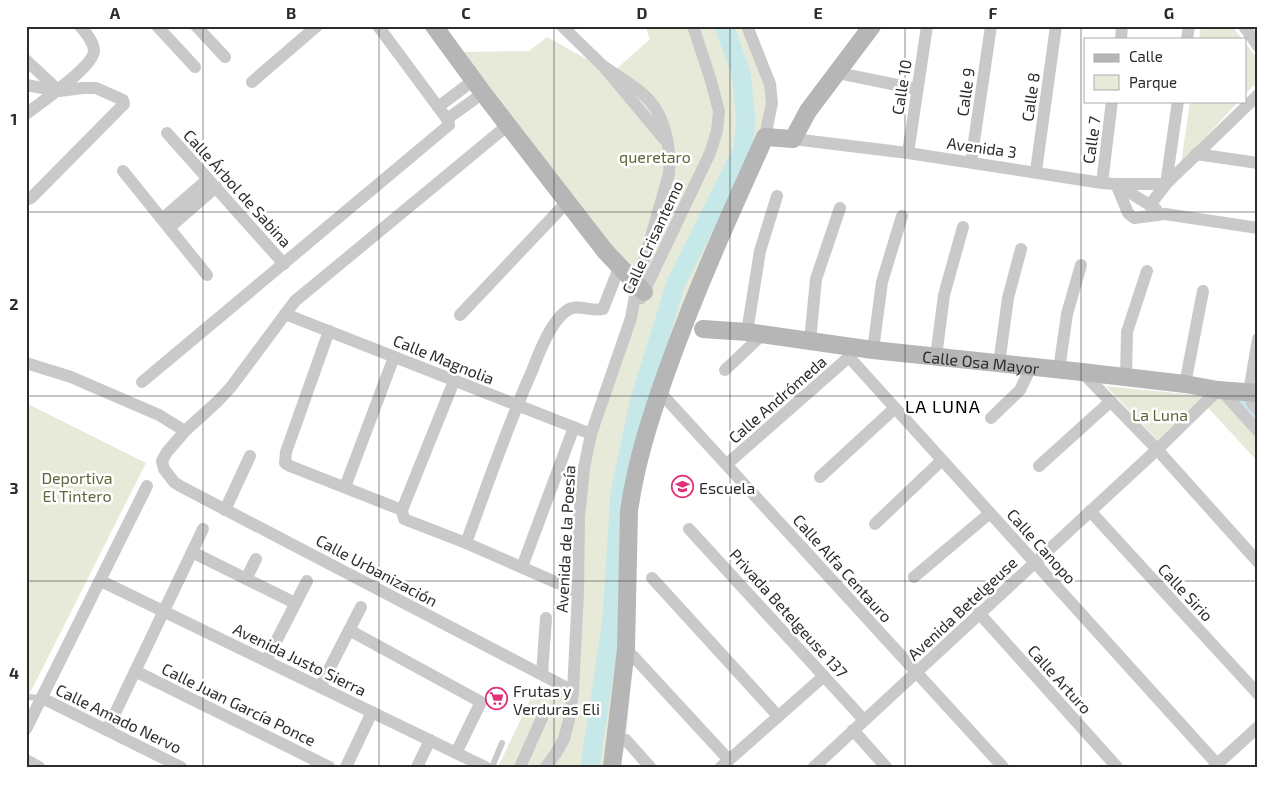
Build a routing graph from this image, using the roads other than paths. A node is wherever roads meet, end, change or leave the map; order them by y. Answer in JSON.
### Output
{"nodes":[{"id":1,"x":80,"y":26,"type":"edge"},
{"id":2,"x":157,"y":26,"type":"edge"},
{"id":3,"x":196,"y":26,"type":"edge"},
{"id":4,"x":317,"y":26,"type":"edge"},
{"id":5,"x":378,"y":26,"type":"edge"},
{"id":6,"x":434,"y":26,"type":"edge"},
{"id":7,"x":562,"y":26,"type":"edge"},
{"id":8,"x":693,"y":26,"type":"edge"},
{"id":9,"x":747,"y":26,"type":"edge"},
{"id":10,"x":872,"y":26,"type":"edge"},
{"id":11,"x":926,"y":26,"type":"edge"},
{"id":12,"x":991,"y":26,"type":"edge"},
{"id":13,"x":1056,"y":26,"type":"edge"},
{"id":14,"x":1244,"y":26,"type":"edge"},
{"id":15,"x":1258,"y":46,"type":"edge"},
{"id":16,"x":225,"y":58,"type":"dead end"},
{"id":17,"x":26,"y":60,"type":"edge"},
{"id":18,"x":195,"y":66,"type":"dead end"},
{"id":19,"x":838,"y":73,"type":"junction"},
{"id":20,"x":252,"y":82,"type":"dead end"},
{"id":21,"x":26,"y":86,"type":"edge"},
{"id":22,"x":478,"y":86,"type":"junction"},
{"id":23,"x":917,"y":89,"type":"junction"},
{"id":24,"x":59,"y":91,"type":"junction"},
{"id":25,"x":1258,"y":95,"type":"edge"},
{"id":26,"x":1112,"y":102,"type":"edge"},
{"id":27,"x":1178,"y":102,"type":"edge"},
{"id":28,"x":438,"y":107,"type":"junction"},
{"id":29,"x":26,"y":114,"type":"edge"},
{"id":30,"x":447,"y":119,"type":"junction"},
{"id":31,"x":508,"y":125,"type":"junction"},
{"id":32,"x":167,"y":133,"type":"dead end"},
{"id":33,"x":765,"y":137,"type":"junction"},
{"id":34,"x":793,"y":139,"type":"junction"},
{"id":35,"x":908,"y":153,"type":"junction"},
{"id":36,"x":1196,"y":154,"type":"junction"},
{"id":37,"x":971,"y":162,"type":"junction"},
{"id":38,"x":1258,"y":162,"type":"edge"},
{"id":39,"x":122,"y":171,"type":"dead end"},
{"id":40,"x":1036,"y":172,"type":"junction"},
{"id":41,"x":212,"y":183,"type":"junction"},
{"id":42,"x":1102,"y":183,"type":"junction"},
{"id":43,"x":1116,"y":184,"type":"junction"},
{"id":44,"x":1166,"y":184,"type":"junction"},
{"id":45,"x":777,"y":196,"type":"dead end"},
{"id":46,"x":26,"y":200,"type":"edge"},
{"id":47,"x":567,"y":202,"type":"junction"},
{"id":48,"x":1150,"y":205,"type":"junction"},
{"id":49,"x":840,"y":208,"type":"dead end"},
{"id":50,"x":1165,"y":214,"type":"junction"},
{"id":51,"x":902,"y":216,"type":"dead end"},
{"id":52,"x":165,"y":224,"type":"junction"},
{"id":53,"x":963,"y":227,"type":"dead end"},
{"id":54,"x":1258,"y":228,"type":"edge"},
{"id":55,"x":1021,"y":249,"type":"dead end"},
{"id":56,"x":284,"y":264,"type":"junction"},
{"id":57,"x":1081,"y":265,"type":"dead end"},
{"id":58,"x":619,"y":268,"type":"junction"},
{"id":59,"x":1147,"y":271,"type":"dead end"},
{"id":60,"x":207,"y":275,"type":"dead end"},
{"id":61,"x":641,"y":289,"type":"junction"},
{"id":62,"x":1203,"y":292,"type":"dead end"},
{"id":63,"x":285,"y":314,"type":"junction"},
{"id":64,"x":460,"y":315,"type":"dead end"},
{"id":65,"x":703,"y":328,"type":"dead end"},
{"id":66,"x":329,"y":331,"type":"junction"},
{"id":67,"x":755,"y":333,"type":"junction"},
{"id":68,"x":810,"y":340,"type":"junction"},
{"id":69,"x":1258,"y":340,"type":"edge"},
{"id":70,"x":873,"y":350,"type":"junction"},
{"id":71,"x":850,"y":352,"type":"junction"},
{"id":72,"x":394,"y":357,"type":"junction"},
{"id":73,"x":936,"y":357,"type":"junction"},
{"id":74,"x":26,"y":363,"type":"edge"},
{"id":75,"x":999,"y":364,"type":"junction"},
{"id":76,"x":1032,"y":367,"type":"junction"},
{"id":77,"x":726,"y":370,"type":"dead end"},
{"id":78,"x":1059,"y":370,"type":"junction"},
{"id":79,"x":1082,"y":372,"type":"junction"},
{"id":80,"x":1126,"y":378,"type":"junction"},
{"id":81,"x":454,"y":381,"type":"junction"},
{"id":82,"x":142,"y":382,"type":"dead end"},
{"id":83,"x":1185,"y":384,"type":"junction"},
{"id":84,"x":1220,"y":390,"type":"junction"},
{"id":85,"x":659,"y":391,"type":"junction"},
{"id":86,"x":1253,"y":392,"type":"edge"},
{"id":87,"x":1111,"y":401,"type":"junction"},
{"id":88,"x":517,"y":406,"type":"junction"},
{"id":89,"x":894,"y":408,"type":"junction"},
{"id":90,"x":1258,"y":410,"type":"edge"},
{"id":91,"x":991,"y":418,"type":"dead end"},
{"id":92,"x":574,"y":427,"type":"junction"},
{"id":93,"x":185,"y":431,"type":"junction"},
{"id":94,"x":1258,"y":431,"type":"edge"},
{"id":95,"x":591,"y":434,"type":"junction"},
{"id":96,"x":1157,"y":450,"type":"junction"},
{"id":97,"x":250,"y":456,"type":"dead end"},
{"id":98,"x":942,"y":460,"type":"junction"},
{"id":99,"x":727,"y":464,"type":"junction"},
{"id":100,"x":1038,"y":466,"type":"dead end"},
{"id":101,"x":820,"y":477,"type":"dead end"},
{"id":102,"x":148,"y":486,"type":"dead end"},
{"id":103,"x":345,"y":487,"type":"junction"},
{"id":104,"x":225,"y":510,"type":"junction"},
{"id":105,"x":402,"y":510,"type":"junction"},
{"id":106,"x":1090,"y":511,"type":"junction"},
{"id":107,"x":990,"y":513,"type":"junction"},
{"id":108,"x":875,"y":524,"type":"dead end"},
{"id":109,"x":689,"y":528,"type":"dead end"},
{"id":110,"x":203,"y":529,"type":"dead end"},
{"id":111,"x":466,"y":543,"type":"junction"},
{"id":112,"x":192,"y":552,"type":"junction"},
{"id":113,"x":256,"y":559,"type":"dead end"},
{"id":114,"x":1258,"y":562,"type":"edge"},
{"id":115,"x":1035,"y":563,"type":"junction"},
{"id":116,"x":522,"y":567,"type":"junction"},
{"id":117,"x":914,"y":577,"type":"dead end"},
{"id":118,"x":652,"y":578,"type":"dead end"},
{"id":119,"x":246,"y":579,"type":"junction"},
{"id":120,"x":101,"y":581,"type":"junction"},
{"id":121,"x":307,"y":581,"type":"dead end"},
{"id":122,"x":578,"y":592,"type":"junction"},
{"id":123,"x":295,"y":603,"type":"junction"},
{"id":124,"x":361,"y":606,"type":"dead end"},
{"id":125,"x":164,"y":611,"type":"junction"},
{"id":126,"x":979,"y":613,"type":"junction"},
{"id":127,"x":546,"y":618,"type":"dead end"},
{"id":128,"x":350,"y":630,"type":"junction"},
{"id":129,"x":633,"y":656,"type":"dead end"},
{"id":130,"x":266,"y":661,"type":"junction"},
{"id":131,"x":135,"y":671,"type":"junction"},
{"id":132,"x":917,"y":672,"type":"junction"},
{"id":133,"x":542,"y":674,"type":"junction"},
{"id":134,"x":824,"y":676,"type":"junction"},
{"id":135,"x":320,"y":687,"type":"junction"},
{"id":136,"x":573,"y":691,"type":"junction"},
{"id":137,"x":1258,"y":694,"type":"edge"},
{"id":138,"x":26,"y":697,"type":"edge"},
{"id":139,"x":42,"y":698,"type":"junction"},
{"id":140,"x":372,"y":712,"type":"junction"},
{"id":141,"x":778,"y":716,"type":"junction"},
{"id":142,"x":542,"y":718,"type":"dead end"},
{"id":143,"x":864,"y":720,"type":"junction"},
{"id":144,"x":1258,"y":727,"type":"edge"},
{"id":145,"x":26,"y":729,"type":"edge"},
{"id":146,"x":107,"y":730,"type":"junction"},
{"id":147,"x":853,"y":730,"type":"junction"},
{"id":148,"x":430,"y":740,"type":"junction"},
{"id":149,"x":626,"y":740,"type":"dead end"},
{"id":150,"x":502,"y":743,"type":"dead end"},
{"id":151,"x":456,"y":753,"type":"junction"},
{"id":152,"x":26,"y":760,"type":"edge"},
{"id":153,"x":725,"y":763,"type":"edge"},
{"id":154,"x":1216,"y":766,"type":"edge"},
{"id":155,"x":39,"y":767,"type":"edge"},
{"id":156,"x":181,"y":767,"type":"edge"},
{"id":157,"x":328,"y":767,"type":"edge"},
{"id":158,"x":346,"y":767,"type":"edge"},
{"id":159,"x":417,"y":767,"type":"edge"},
{"id":160,"x":485,"y":767,"type":"edge"},
{"id":161,"x":492,"y":767,"type":"edge"},
{"id":162,"x":520,"y":767,"type":"edge"},
{"id":163,"x":546,"y":767,"type":"edge"},
{"id":164,"x":612,"y":767,"type":"edge"},
{"id":165,"x":650,"y":767,"type":"edge"},
{"id":166,"x":814,"y":767,"type":"edge"},
{"id":167,"x":886,"y":767,"type":"edge"},
{"id":168,"x":1003,"y":767,"type":"edge"},
{"id":169,"x":1117,"y":767,"type":"edge"}],
"edges":[{"from":1,"to":24,"type":"street"},
{"from":2,"to":18,"type":"street"},
{"from":3,"to":16,"type":"street"},
{"from":4,"to":20,"type":"street"},
{"from":5,"to":28,"type":"street"},
{"from":6,"to":22,"type":"street"},
{"from":7,"to":61,"type":"street"},
{"from":8,"to":61,"type":"street","name":"Calle Crisantemo"},
{"from":9,"to":33,"type":"street"},
{"from":10,"to":19,"type":"street"},
{"from":11,"to":23,"type":"street","name":"Calle 10"},
{"from":12,"to":37,"type":"street","name":"Calle 9"},
{"from":13,"to":40,"type":"street","name":"Calle 8"},
{"from":14,"to":15,"type":"street"},
{"from":17,"to":24,"type":"street"},
{"from":19,"to":23,"type":"street"},
{"from":19,"to":34,"type":"street"},
{"from":21,"to":24,"type":"street"},
{"from":22,"to":28,"type":"street"},
{"from":22,"to":30,"type":"street"},
{"from":22,"to":31,"type":"street"},
{"from":23,"to":35,"type":"street","name":"Calle 10"},
{"from":24,"to":29,"type":"street"},
{"from":24,"to":46,"type":"street"},
{"from":25,"to":36,"type":"street"},
{"from":26,"to":42,"type":"street","name":"Calle 7"},
{"from":27,"to":44,"type":"street"},
{"from":28,"to":30,"type":"street"},
{"from":30,"to":56,"type":"street"},
{"from":31,"to":47,"type":"street"},
{"from":31,"to":63,"type":"street"},
{"from":32,"to":41,"type":"street","name":"Calle Árbol de Sabina"},
{"from":33,"to":34,"type":"street"},
{"from":33,"to":85,"type":"street"},
{"from":34,"to":35,"type":"street","name":"Avenida 3"},
{"from":35,"to":37,"type":"street","name":"Avenida 3"},
{"from":36,"to":38,"type":"street"},
{"from":36,"to":44,"type":"street"},
{"from":37,"to":40,"type":"street","name":"Avenida 3"},
{"from":39,"to":52,"type":"street"},
{"from":40,"to":42,"type":"street","name":"Avenida 3"},
{"from":41,"to":52,"type":"street"},
{"from":41,"to":56,"type":"street","name":"Calle Árbol de Sabina"},
{"from":42,"to":43,"type":"street","name":"Avenida 3"},
{"from":43,"to":44,"type":"street","name":"Avenida 3"},
{"from":43,"to":48,"type":"street"},
{"from":43,"to":50,"type":"street"},
{"from":44,"to":48,"type":"street"},
{"from":45,"to":67,"type":"street"},
{"from":47,"to":58,"type":"street"},
{"from":47,"to":64,"type":"street"},
{"from":48,"to":50,"type":"street"},
{"from":49,"to":68,"type":"street"},
{"from":50,"to":54,"type":"street"},
{"from":51,"to":70,"type":"street"},
{"from":52,"to":60,"type":"street"},
{"from":53,"to":73,"type":"street"},
{"from":55,"to":75,"type":"street"},
{"from":56,"to":82,"type":"street"},
{"from":57,"to":78,"type":"street"},
{"from":58,"to":61,"type":"street"},
{"from":58,"to":88,"type":"street"},
{"from":59,"to":80,"type":"street"},
{"from":61,"to":95,"type":"street","name":"Avenida de la Poesía"},
{"from":62,"to":83,"type":"street"},
{"from":63,"to":66,"type":"street","name":"Calle Magnolia"},
{"from":63,"to":93,"type":"street"},
{"from":65,"to":67,"type":"street","name":"Calle Osa Mayor"},
{"from":66,"to":72,"type":"street","name":"Calle Magnolia"},
{"from":66,"to":103,"type":"street"},
{"from":67,"to":68,"type":"street","name":"Calle Osa Mayor"},
{"from":67,"to":77,"type":"street"},
{"from":68,"to":71,"type":"street","name":"Calle Osa Mayor"},
{"from":69,"to":86,"type":"street"},
{"from":70,"to":71,"type":"street","name":"Calle Osa Mayor"},
{"from":70,"to":73,"type":"street","name":"Calle Osa Mayor"},
{"from":71,"to":89,"type":"street","name":"Calle Canopo"},
{"from":71,"to":99,"type":"street","name":"Calle Andrómeda"},
{"from":72,"to":81,"type":"street","name":"Calle Magnolia"},
{"from":72,"to":103,"type":"street"},
{"from":73,"to":75,"type":"street","name":"Calle Osa Mayor"},
{"from":74,"to":93,"type":"street"},
{"from":75,"to":76,"type":"street","name":"Calle Osa Mayor"},
{"from":76,"to":78,"type":"street","name":"Calle Osa Mayor"},
{"from":76,"to":91,"type":"street"},
{"from":78,"to":79,"type":"street","name":"Calle Osa Mayor"},
{"from":79,"to":80,"type":"street","name":"Calle Osa Mayor"},
{"from":79,"to":87,"type":"street"},
{"from":80,"to":83,"type":"street","name":"Calle Osa Mayor"},
{"from":81,"to":88,"type":"street","name":"Calle Magnolia"},
{"from":81,"to":105,"type":"street"},
{"from":83,"to":84,"type":"street","name":"Calle Osa Mayor"},
{"from":84,"to":86,"type":"street","name":"Calle Osa Mayor"},
{"from":84,"to":94,"type":"street"},
{"from":84,"to":96,"type":"street","name":"Avenida Betelgeuse"},
{"from":85,"to":99,"type":"street","name":"Calle Alfa Centauro"},
{"from":85,"to":164,"type":"street"},
{"from":86,"to":90,"type":"street"},
{"from":87,"to":96,"type":"street"},
{"from":87,"to":100,"type":"street"},
{"from":88,"to":92,"type":"street","name":"Calle Magnolia"},
{"from":88,"to":111,"type":"street"},
{"from":89,"to":98,"type":"street","name":"Calle Canopo"},
{"from":89,"to":101,"type":"street"},
{"from":92,"to":95,"type":"street","name":"Calle Magnolia"},
{"from":92,"to":116,"type":"street"},
{"from":93,"to":104,"type":"street","name":"Calle Urbanización"},
{"from":95,"to":122,"type":"street","name":"Avenida de la Poesía"},
{"from":96,"to":106,"type":"street","name":"Avenida Betelgeuse"},
{"from":96,"to":114,"type":"street"},
{"from":97,"to":104,"type":"street"},
{"from":98,"to":107,"type":"street","name":"Calle Canopo"},
{"from":98,"to":108,"type":"street"},
{"from":99,"to":132,"type":"street","name":"Calle Alfa Centauro"},
{"from":102,"to":120,"type":"street"},
{"from":103,"to":105,"type":"street"},
{"from":104,"to":133,"type":"street","name":"Calle Urbanización"},
{"from":105,"to":111,"type":"street"},
{"from":106,"to":115,"type":"street","name":"Avenida Betelgeuse"},
{"from":106,"to":137,"type":"street","name":"Calle Sirio"},
{"from":107,"to":115,"type":"street","name":"Calle Canopo"},
{"from":107,"to":117,"type":"street"},
{"from":109,"to":134,"type":"street","name":"Privada Betelgeuse 137"},
{"from":110,"to":112,"type":"street"},
{"from":111,"to":116,"type":"street"},
{"from":112,"to":119,"type":"street"},
{"from":112,"to":125,"type":"street"},
{"from":113,"to":119,"type":"street"},
{"from":115,"to":126,"type":"street","name":"Avenida Betelgeuse"},
{"from":115,"to":154,"type":"street","name":"Calle Canopo"},
{"from":116,"to":122,"type":"street"},
{"from":118,"to":141,"type":"street"},
{"from":119,"to":123,"type":"street"},
{"from":120,"to":125,"type":"street","name":"Avenida Justo Sierra"},
{"from":120,"to":139,"type":"street"},
{"from":121,"to":123,"type":"street"},
{"from":122,"to":136,"type":"street","name":"Avenida de la Poesía"},
{"from":123,"to":130,"type":"street"},
{"from":124,"to":128,"type":"street"},
{"from":125,"to":130,"type":"street","name":"Avenida Justo Sierra"},
{"from":125,"to":131,"type":"street"},
{"from":126,"to":132,"type":"street","name":"Avenida Betelgeuse"},
{"from":126,"to":169,"type":"street","name":"Calle Arturo"},
{"from":127,"to":133,"type":"street"},
{"from":128,"to":135,"type":"street"},
{"from":128,"to":151,"type":"street"},
{"from":129,"to":153,"type":"street"},
{"from":130,"to":135,"type":"street","name":"Avenida Justo Sierra"},
{"from":131,"to":146,"type":"street"},
{"from":131,"to":157,"type":"street","name":"Calle Juan García Ponce"},
{"from":132,"to":143,"type":"street","name":"Avenida Betelgeuse"},
{"from":132,"to":168,"type":"street","name":"Calle Alfa Centauro"},
{"from":133,"to":136,"type":"street","name":"Calle Urbanización"},
{"from":134,"to":141,"type":"street"},
{"from":134,"to":143,"type":"street","name":"Privada Betelgeuse 137"},
{"from":135,"to":140,"type":"street","name":"Avenida Justo Sierra"},
{"from":136,"to":163,"type":"street","name":"Avenida de la Poesía"},
{"from":138,"to":139,"type":"lane"},
{"from":139,"to":145,"type":"street"},
{"from":139,"to":146,"type":"street","name":"Calle Amado Nervo"},
{"from":140,"to":148,"type":"street","name":"Avenida Justo Sierra"},
{"from":140,"to":158,"type":"street"},
{"from":141,"to":153,"type":"street"},
{"from":142,"to":162,"type":"street"},
{"from":143,"to":147,"type":"street","name":"Avenida Betelgeuse"},
{"from":144,"to":154,"type":"street"},
{"from":146,"to":156,"type":"street","name":"Calle Amado Nervo"},
{"from":147,"to":166,"type":"street","name":"Avenida Betelgeuse"},
{"from":147,"to":167,"type":"street"},
{"from":148,"to":151,"type":"street","name":"Avenida Justo Sierra"},
{"from":148,"to":159,"type":"street"},
{"from":149,"to":165,"type":"street"},
{"from":150,"to":161,"type":"lane"},
{"from":151,"to":160,"type":"street","name":"Avenida Justo Sierra"},
{"from":152,"to":155,"type":"street"}]}
